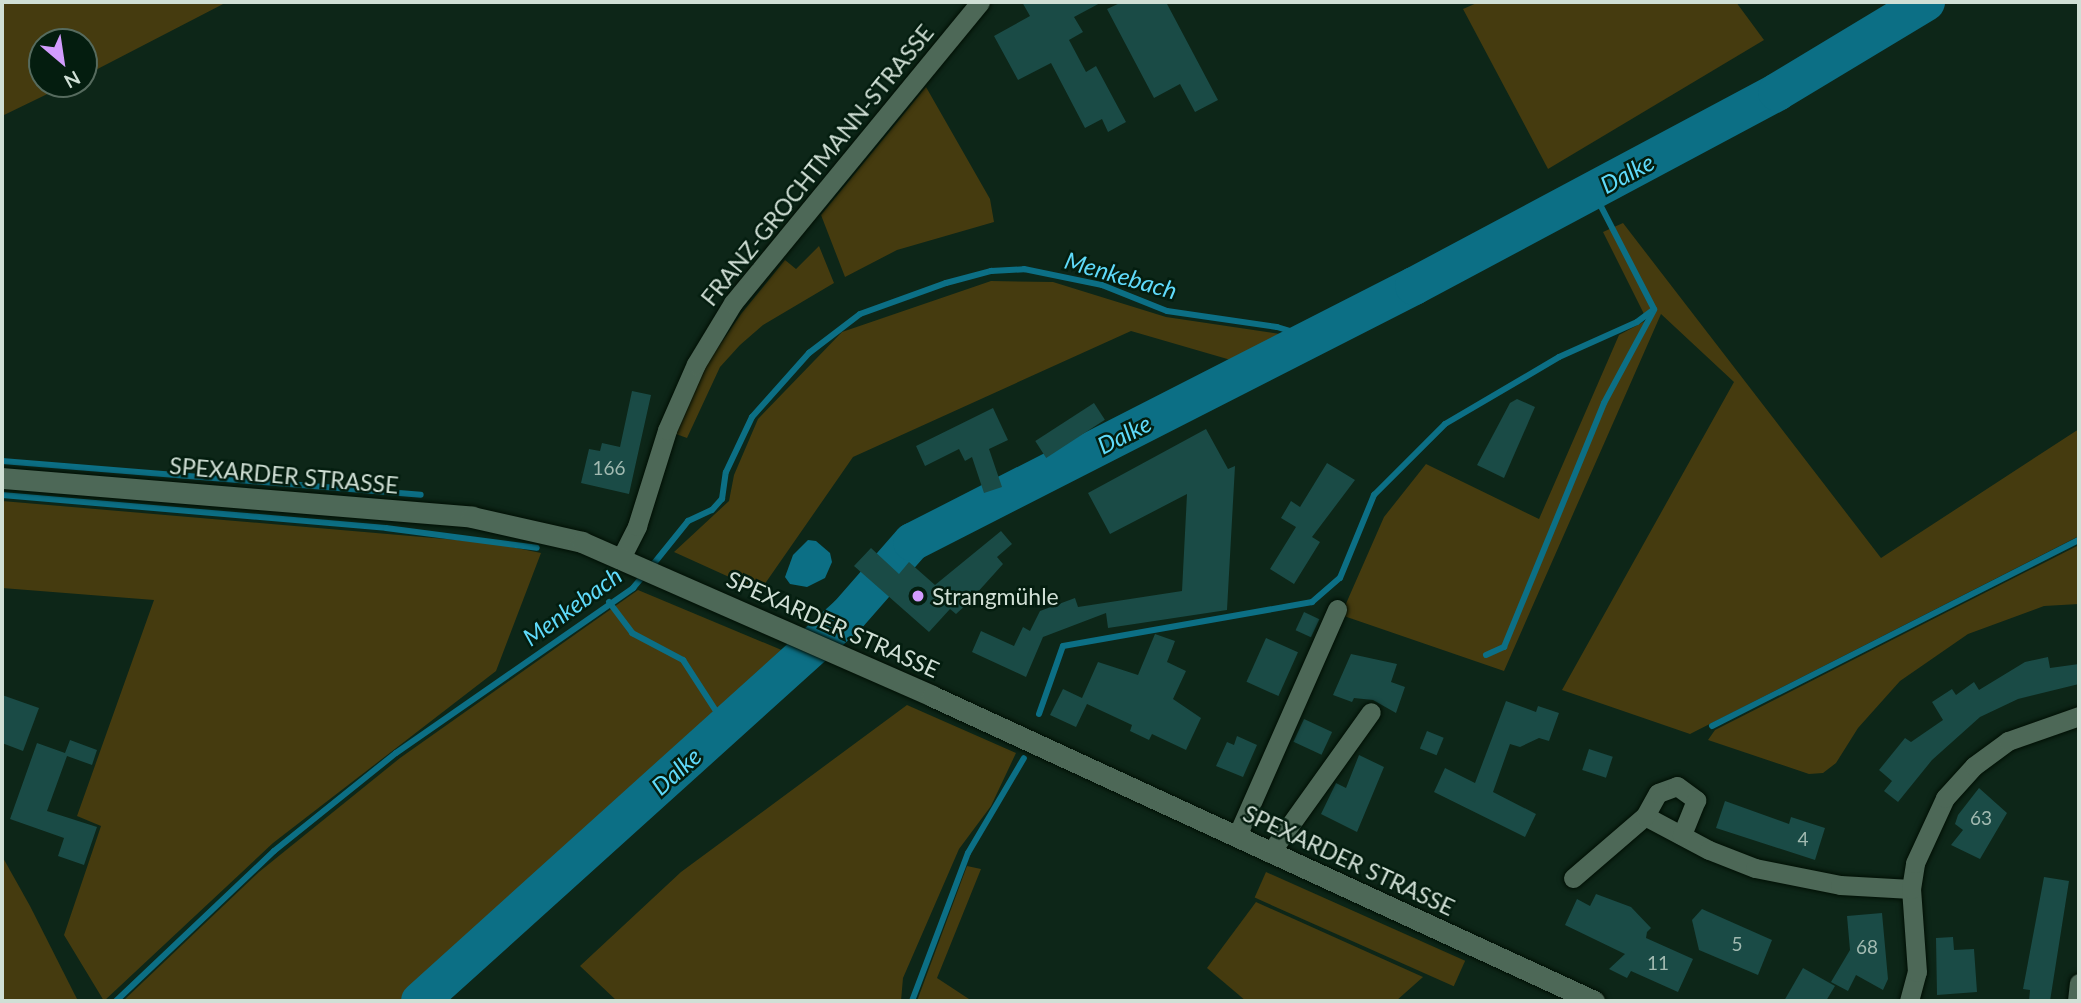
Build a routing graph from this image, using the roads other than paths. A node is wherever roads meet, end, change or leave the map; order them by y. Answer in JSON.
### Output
{"nodes":[{"id":1,"x":981,"y":2,"type":"edge"},
{"id":2,"x":2,"y":478,"type":"edge"},
{"id":3,"x":626,"y":560,"type":"junction"},
{"id":4,"x":1337,"y":609,"type":"dead end"},
{"id":5,"x":1371,"y":712,"type":"dead end"},
{"id":6,"x":2079,"y":716,"type":"edge"},
{"id":7,"x":1645,"y":816,"type":"junction"},
{"id":8,"x":1682,"y":835,"type":"junction"},
{"id":9,"x":1237,"y":836,"type":"junction"},
{"id":10,"x":1270,"y":853,"type":"junction"},
{"id":11,"x":1573,"y":878,"type":"dead end"},
{"id":12,"x":1911,"y":889,"type":"junction"},
{"id":13,"x":2079,"y":983,"type":"edge"},
{"id":14,"x":1582,"y":999,"type":"edge"},
{"id":15,"x":1909,"y":1001,"type":"edge"},
{"id":16,"x":2077,"y":1001,"type":"edge"}],
"edges":[{"from":1,"to":3,"type":"street","name":"FRANZ-GROCHTMANN-STRASSE"},
{"from":2,"to":3,"type":"main road","name":"SPEXARDER STRASSE"},
{"from":3,"to":9,"type":"main road","name":"SPEXARDER STRASSE"},
{"from":4,"to":9,"type":"street"},
{"from":5,"to":10,"type":"street"},
{"from":6,"to":12,"type":"street"},
{"from":7,"to":8,"type":"street"},
{"from":7,"to":8,"type":"street"},
{"from":7,"to":11,"type":"street"},
{"from":8,"to":12,"type":"street"},
{"from":9,"to":10,"type":"main road","name":"SPEXARDER STRASSE"},
{"from":10,"to":14,"type":"main road","name":"SPEXARDER STRASSE"},
{"from":12,"to":15,"type":"street"},
{"from":13,"to":16,"type":"street"}]}
